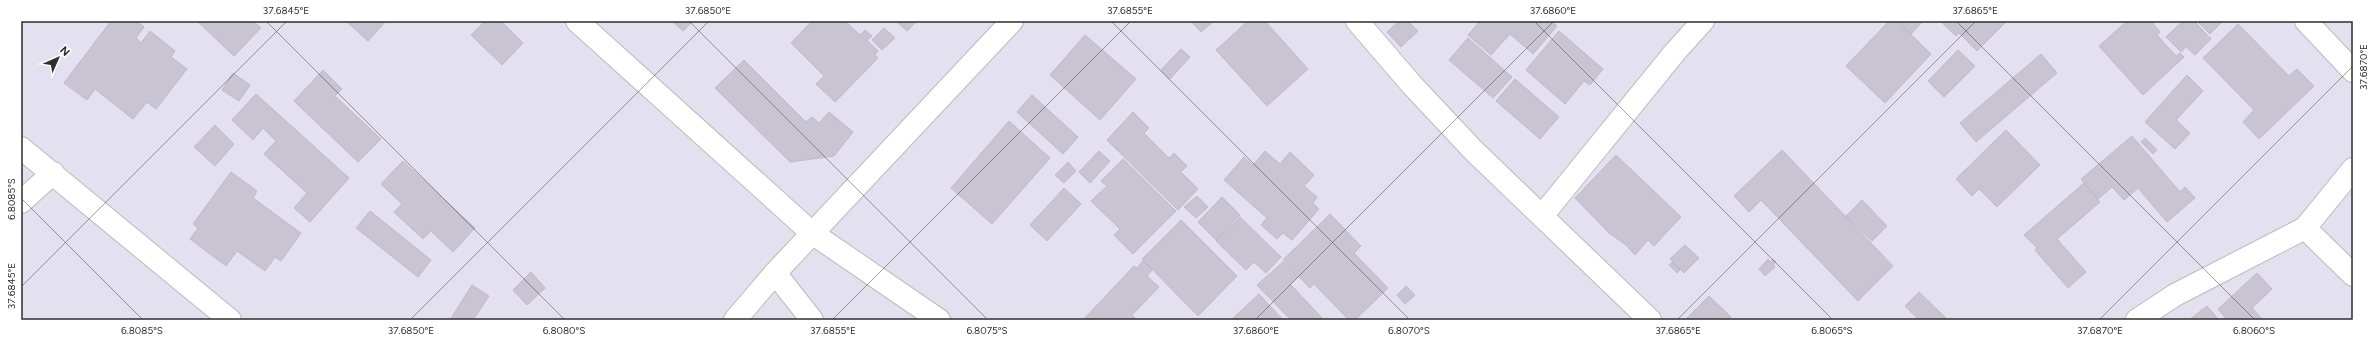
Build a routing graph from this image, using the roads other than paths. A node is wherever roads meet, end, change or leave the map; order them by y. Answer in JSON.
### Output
{"nodes":[{"id":1,"x":577,"y":21,"type":"edge"},
{"id":2,"x":1012,"y":21,"type":"edge"},
{"id":3,"x":1357,"y":21,"type":"edge"},
{"id":4,"x":1703,"y":21,"type":"edge"},
{"id":5,"x":2306,"y":21,"type":"edge"},
{"id":6,"x":592,"y":30,"type":"edge"},
{"id":7,"x":2353,"y":71,"type":"edge"},
{"id":8,"x":21,"y":148,"type":"edge"},
{"id":9,"x":2353,"y":169,"type":"edge"},
{"id":10,"x":53,"y":173,"type":"junction"},
{"id":11,"x":21,"y":202,"type":"edge"},
{"id":12,"x":1542,"y":216,"type":"junction"},
{"id":13,"x":2305,"y":228,"type":"junction"},
{"id":14,"x":812,"y":233,"type":"junction"},
{"id":15,"x":775,"y":273,"type":"junction"},
{"id":16,"x":2353,"y":275,"type":"edge"},
{"id":17,"x":230,"y":320,"type":"edge"},
{"id":18,"x":735,"y":320,"type":"edge"},
{"id":19,"x":812,"y":320,"type":"edge"},
{"id":20,"x":939,"y":320,"type":"edge"},
{"id":21,"x":1650,"y":320,"type":"edge"},
{"id":22,"x":2137,"y":320,"type":"edge"}],
"edges":[{"from":1,"to":6,"type":"street"},
{"from":2,"to":14,"type":"street"},
{"from":3,"to":12,"type":"street"},
{"from":4,"to":12,"type":"street"},
{"from":5,"to":7,"type":"street"},
{"from":6,"to":14,"type":"street"},
{"from":8,"to":10,"type":"street"},
{"from":9,"to":13,"type":"street"},
{"from":10,"to":11,"type":"street"},
{"from":10,"to":17,"type":"street"},
{"from":12,"to":21,"type":"street"},
{"from":13,"to":16,"type":"street"},
{"from":13,"to":22,"type":"street"},
{"from":14,"to":15,"type":"street"},
{"from":14,"to":20,"type":"street"},
{"from":15,"to":18,"type":"street"},
{"from":15,"to":19,"type":"street"}]}
